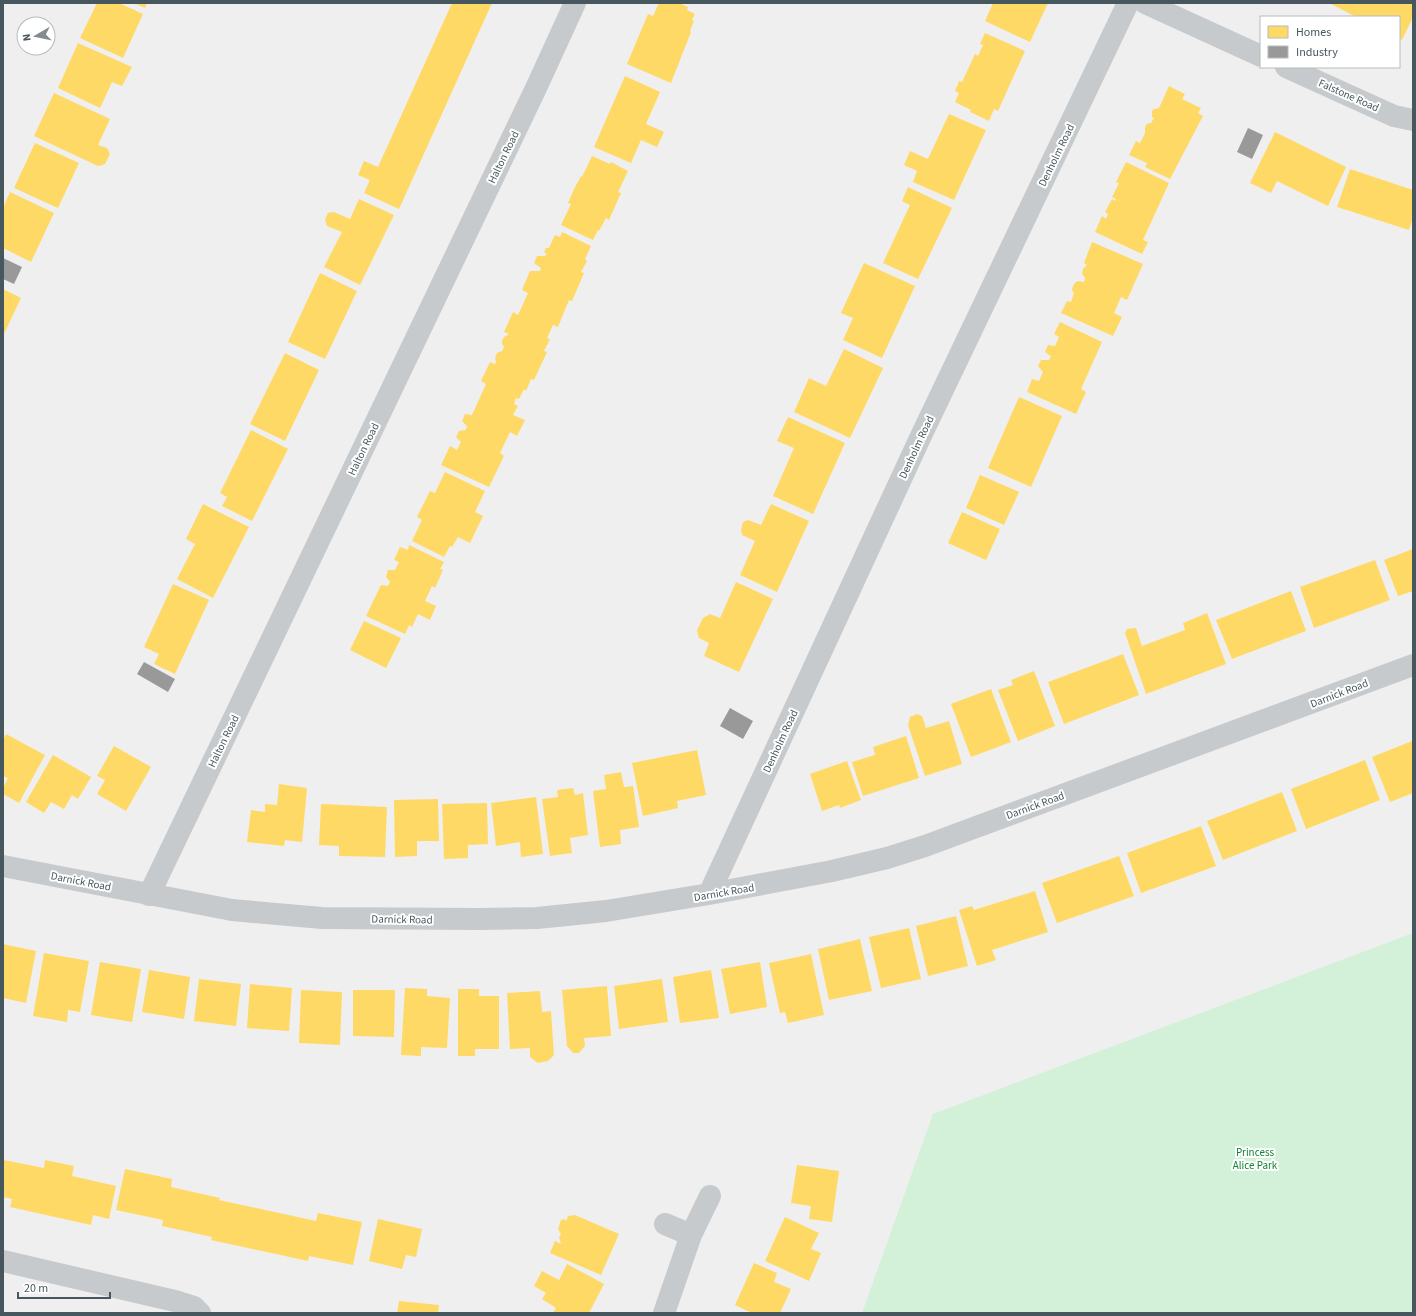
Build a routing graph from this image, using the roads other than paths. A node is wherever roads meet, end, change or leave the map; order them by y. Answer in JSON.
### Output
{"nodes":[{"id":1,"x":575,"y":3,"type":"edge"},
{"id":2,"x":1128,"y":3,"type":"edge"},
{"id":3,"x":1145,"y":3,"type":"edge"},
{"id":4,"x":1260,"y":56,"type":"edge"},
{"id":5,"x":1288,"y":68,"type":"edge"},
{"id":6,"x":1413,"y":120,"type":"edge"},
{"id":7,"x":1413,"y":665,"type":"edge"},
{"id":8,"x":3,"y":866,"type":"edge"},
{"id":9,"x":709,"y":894,"type":"junction"},
{"id":10,"x":149,"y":895,"type":"junction"},
{"id":11,"x":710,"y":1196,"type":"dead end"},
{"id":12,"x":665,"y":1224,"type":"dead end"},
{"id":13,"x":691,"y":1235,"type":"junction"},
{"id":14,"x":3,"y":1262,"type":"edge"},
{"id":15,"x":200,"y":1313,"type":"edge"},
{"id":16,"x":664,"y":1313,"type":"edge"}],
"edges":[{"from":1,"to":10,"type":"street","name":"Halton Road"},
{"from":2,"to":9,"type":"street","name":"Denholm Road"},
{"from":3,"to":4,"type":"street"},
{"from":5,"to":6,"type":"street","name":"Falstone Road"},
{"from":7,"to":9,"type":"street","name":"Darnick Road"},
{"from":8,"to":10,"type":"street","name":"Darnick Road"},
{"from":9,"to":10,"type":"street","name":"Darnick Road"},
{"from":11,"to":13,"type":"street"},
{"from":12,"to":13,"type":"street"},
{"from":13,"to":16,"type":"street"},
{"from":14,"to":15,"type":"street"}]}
